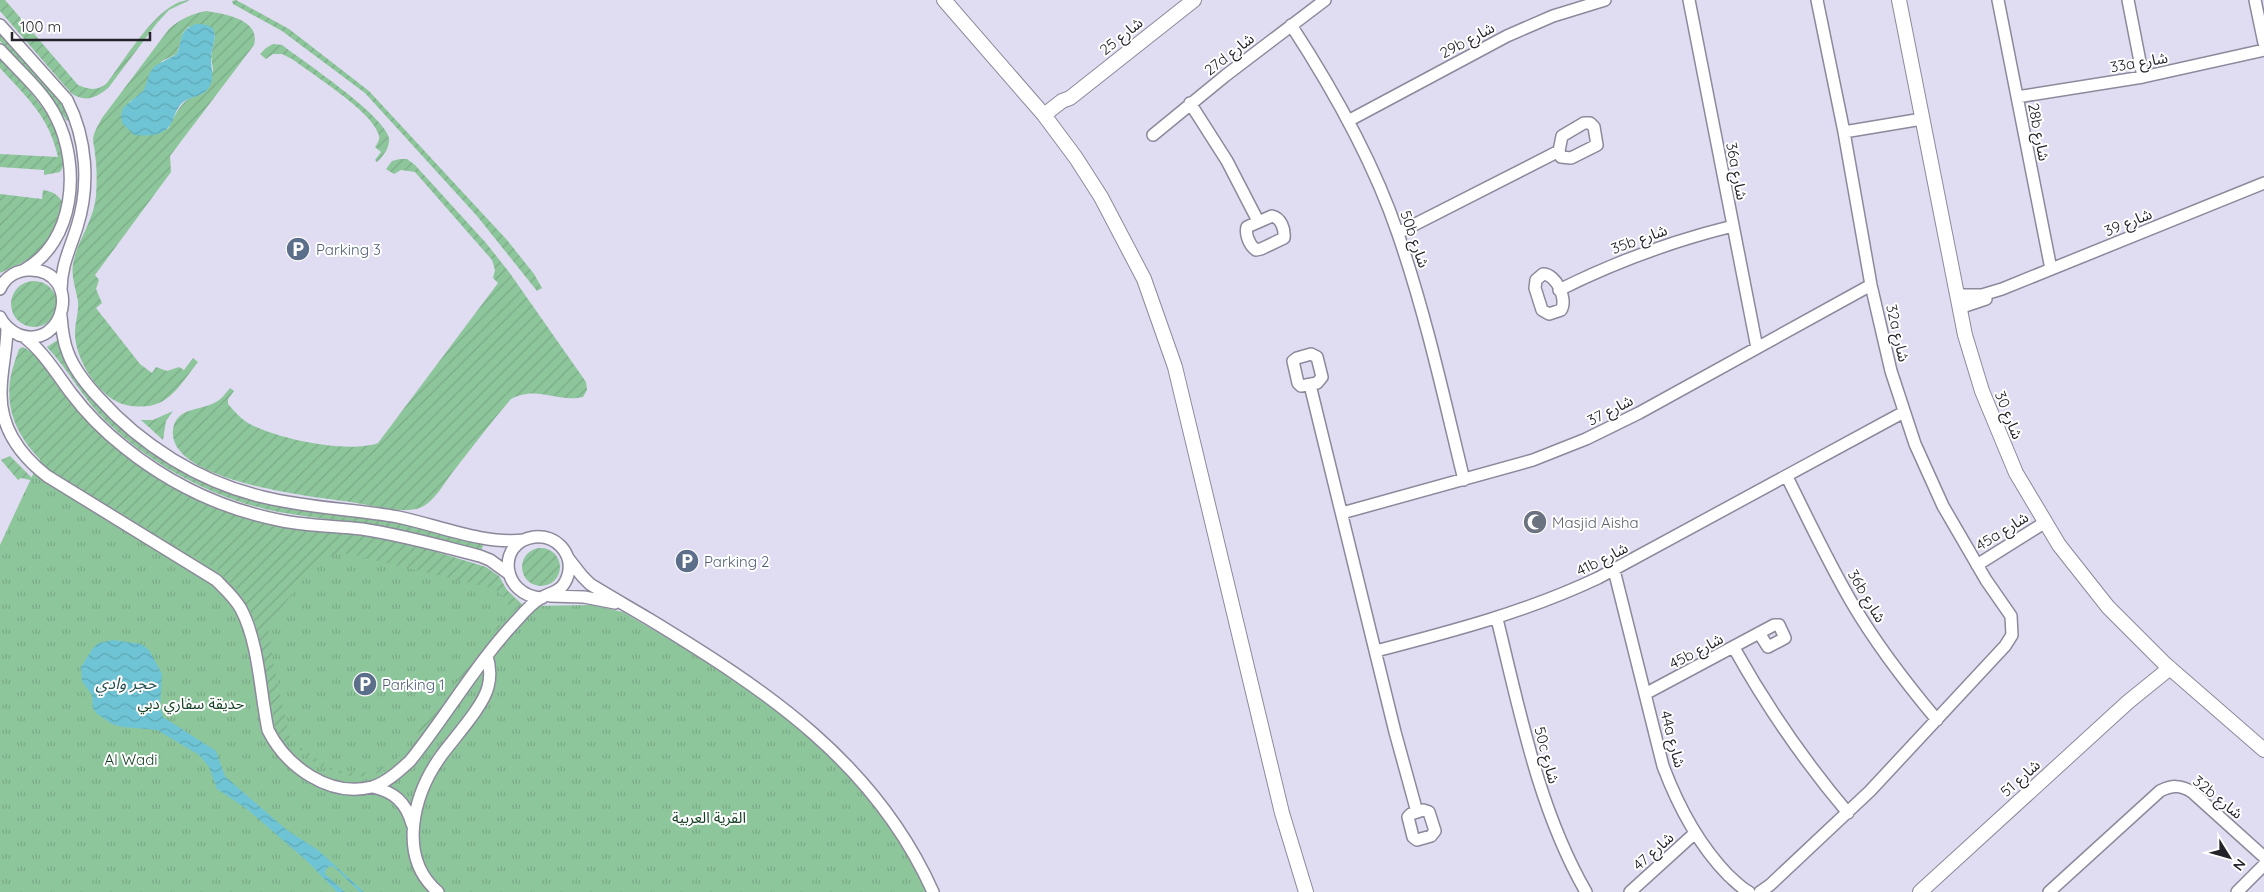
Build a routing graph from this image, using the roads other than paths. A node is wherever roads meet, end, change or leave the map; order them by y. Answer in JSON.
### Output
{"nodes":[{"id":1,"x":944,"y":0,"type":"edge"},
{"id":2,"x":1194,"y":0,"type":"edge"},
{"id":3,"x":1325,"y":0,"type":"edge"},
{"id":4,"x":1605,"y":0,"type":"edge"},
{"id":5,"x":1689,"y":0,"type":"edge"},
{"id":6,"x":1817,"y":0,"type":"edge"},
{"id":7,"x":1899,"y":0,"type":"edge"},
{"id":8,"x":1998,"y":0,"type":"edge"},
{"id":9,"x":2128,"y":0,"type":"edge"},
{"id":10,"x":2255,"y":0,"type":"edge"},
{"id":11,"x":0,"y":25,"type":"edge"},
{"id":12,"x":1291,"y":25,"type":"junction"},
{"id":13,"x":2264,"y":43,"type":"edge"},
{"id":14,"x":0,"y":50,"type":"edge"},
{"id":15,"x":2264,"y":50,"type":"edge"},
{"id":16,"x":2143,"y":77,"type":"junction"},
{"id":17,"x":2017,"y":97,"type":"junction"},
{"id":18,"x":1190,"y":103,"type":"junction"},
{"id":19,"x":1046,"y":118,"type":"junction"},
{"id":20,"x":1922,"y":119,"type":"junction"},
{"id":21,"x":1348,"y":120,"type":"junction"},
{"id":22,"x":1844,"y":132,"type":"junction"},
{"id":23,"x":1153,"y":135,"type":"dead end"},
{"id":24,"x":1558,"y":151,"type":"dead end"},
{"id":25,"x":2264,"y":182,"type":"edge"},
{"id":26,"x":1258,"y":221,"type":"dead end"},
{"id":27,"x":1733,"y":226,"type":"junction"},
{"id":28,"x":1398,"y":233,"type":"junction"},
{"id":29,"x":2051,"y":269,"type":"junction"},
{"id":30,"x":24,"y":270,"type":"junction"},
{"id":31,"x":4,"y":280,"type":"edge"},
{"id":32,"x":1871,"y":285,"type":"junction"},
{"id":33,"x":0,"y":289,"type":"edge"},
{"id":34,"x":61,"y":290,"type":"junction"},
{"id":35,"x":1559,"y":290,"type":"dead end"},
{"id":36,"x":1958,"y":302,"type":"junction"},
{"id":37,"x":60,"y":316,"type":"junction"},
{"id":38,"x":2,"y":321,"type":"edge"},
{"id":39,"x":23,"y":336,"type":"junction"},
{"id":40,"x":1757,"y":348,"type":"junction"},
{"id":41,"x":1310,"y":385,"type":"dead end"},
{"id":42,"x":0,"y":402,"type":"edge"},
{"id":43,"x":1904,"y":412,"type":"junction"},
{"id":44,"x":1787,"y":477,"type":"junction"},
{"id":45,"x":1464,"y":480,"type":"junction"},
{"id":46,"x":1342,"y":513,"type":"junction"},
{"id":47,"x":2044,"y":523,"type":"junction"},
{"id":48,"x":524,"y":540,"type":"junction"},
{"id":49,"x":568,"y":558,"type":"junction"},
{"id":50,"x":1977,"y":565,"type":"junction"},
{"id":51,"x":1614,"y":570,"type":"junction"},
{"id":52,"x":508,"y":573,"type":"junction"},
{"id":53,"x":546,"y":597,"type":"junction"},
{"id":54,"x":625,"y":605,"type":"junction"},
{"id":55,"x":1497,"y":619,"type":"junction"},
{"id":56,"x":1759,"y":633,"type":"dead end"},
{"id":57,"x":1734,"y":648,"type":"junction"},
{"id":58,"x":1376,"y":651,"type":"junction"},
{"id":59,"x":487,"y":656,"type":"junction"},
{"id":60,"x":2167,"y":666,"type":"junction"},
{"id":61,"x":1645,"y":694,"type":"junction"},
{"id":62,"x":1937,"y":720,"type":"junction"},
{"id":63,"x":2264,"y":750,"type":"edge"},
{"id":64,"x":372,"y":787,"type":"junction"},
{"id":65,"x":1417,"y":812,"type":"dead end"},
{"id":66,"x":1848,"y":813,"type":"junction"},
{"id":67,"x":414,"y":827,"type":"junction"},
{"id":68,"x":1695,"y":833,"type":"junction"},
{"id":69,"x":2264,"y":857,"type":"edge"},
{"id":70,"x":2264,"y":865,"type":"edge"},
{"id":71,"x":438,"y":892,"type":"edge"},
{"id":72,"x":933,"y":892,"type":"edge"},
{"id":73,"x":1306,"y":892,"type":"edge"},
{"id":74,"x":1586,"y":892,"type":"edge"},
{"id":75,"x":1630,"y":892,"type":"edge"},
{"id":76,"x":1749,"y":892,"type":"edge"},
{"id":77,"x":1760,"y":892,"type":"edge"},
{"id":78,"x":1920,"y":892,"type":"edge"},
{"id":79,"x":2049,"y":892,"type":"edge"},
{"id":80,"x":2237,"y":892,"type":"edge"}],
"edges":[{"from":1,"to":19,"type":"street"},
{"from":2,"to":19,"type":"street","name":"شارع 25"},
{"from":3,"to":12,"type":"street","name":"27d شارع"},
{"from":4,"to":21,"type":"street","name":"29b شارع"},
{"from":5,"to":27,"type":"street","name":"36a شارع"},
{"from":6,"to":22,"type":"street","name":"32a شارع"},
{"from":7,"to":20,"type":"street","name":"شارع 30"},
{"from":8,"to":17,"type":"street","name":"28b شارع"},
{"from":9,"to":16,"type":"street"},
{"from":10,"to":13,"type":"street"},
{"from":11,"to":34,"type":"street"},
{"from":12,"to":18,"type":"street","name":"27d شارع"},
{"from":12,"to":21,"type":"street","name":"50b شارع"},
{"from":14,"to":30,"type":"street"},
{"from":15,"to":16,"type":"street","name":"33a شارع"},
{"from":16,"to":17,"type":"street","name":"33a شارع"},
{"from":17,"to":29,"type":"street","name":"28b شارع"},
{"from":18,"to":23,"type":"street","name":"27d شارع"},
{"from":18,"to":26,"type":"street"},
{"from":19,"to":73,"type":"street"},
{"from":20,"to":22,"type":"street"},
{"from":20,"to":36,"type":"street","name":"شارع 30"},
{"from":21,"to":28,"type":"street","name":"50b شارع"},
{"from":22,"to":32,"type":"street","name":"32a شارع"},
{"from":24,"to":28,"type":"street"},
{"from":25,"to":29,"type":"street","name":"شارع 39"},
{"from":27,"to":35,"type":"street","name":"35b شارع"},
{"from":27,"to":40,"type":"street","name":"36a شارع"},
{"from":28,"to":45,"type":"street","name":"50b شارع"},
{"from":29,"to":36,"type":"street","name":"شارع 39"},
{"from":30,"to":31,"type":"street"},
{"from":30,"to":34,"type":"street"},
{"from":31,"to":33,"type":"street"},
{"from":32,"to":40,"type":"street","name":"شارع 37"},
{"from":32,"to":43,"type":"street","name":"32a شارع"},
{"from":34,"to":37,"type":"street"},
{"from":36,"to":47,"type":"street","name":"شارع 30"},
{"from":37,"to":39,"type":"street"},
{"from":37,"to":48,"type":"street"},
{"from":38,"to":39,"type":"street"},
{"from":38,"to":42,"type":"street"},
{"from":39,"to":52,"type":"street"},
{"from":40,"to":45,"type":"street","name":"شارع 37"},
{"from":41,"to":46,"type":"street"},
{"from":42,"to":64,"type":"street"},
{"from":43,"to":44,"type":"street","name":"41b شارع"},
{"from":43,"to":50,"type":"street","name":"32a شارع"},
{"from":44,"to":51,"type":"street","name":"41b شارع"},
{"from":44,"to":62,"type":"street","name":"36b شارع"},
{"from":45,"to":46,"type":"street","name":"شارع 37"},
{"from":46,"to":58,"type":"street"},
{"from":47,"to":50,"type":"street","name":"45a شارع"},
{"from":47,"to":60,"type":"street","name":"شارع 30"},
{"from":48,"to":49,"type":"street"},
{"from":48,"to":52,"type":"street"},
{"from":49,"to":53,"type":"street"},
{"from":49,"to":54,"type":"street"},
{"from":50,"to":62,"type":"street","name":"32a شارع"},
{"from":51,"to":55,"type":"street","name":"41b شارع"},
{"from":51,"to":61,"type":"street","name":"44a شارع"},
{"from":52,"to":53,"type":"street"},
{"from":53,"to":54,"type":"street"},
{"from":53,"to":59,"type":"street"},
{"from":54,"to":72,"type":"street"},
{"from":55,"to":58,"type":"street","name":"41b شارع"},
{"from":55,"to":74,"type":"street","name":"50c شارع"},
{"from":56,"to":57,"type":"street","name":"45b شارع"},
{"from":57,"to":61,"type":"street","name":"45b شارع"},
{"from":57,"to":66,"type":"street"},
{"from":58,"to":65,"type":"street"},
{"from":59,"to":64,"type":"street"},
{"from":59,"to":67,"type":"street"},
{"from":60,"to":63,"type":"street","name":"شارع 30"},
{"from":60,"to":78,"type":"street","name":"شارع 51"},
{"from":61,"to":68,"type":"street","name":"44a شارع"},
{"from":62,"to":66,"type":"street"},
{"from":64,"to":67,"type":"street"},
{"from":66,"to":77,"type":"street"},
{"from":67,"to":71,"type":"street"},
{"from":68,"to":75,"type":"street","name":"شارع 47"},
{"from":68,"to":76,"type":"street","name":"44a شارع"},
{"from":69,"to":79,"type":"street","name":"32b شارع"},
{"from":70,"to":80,"type":"street"}]}
